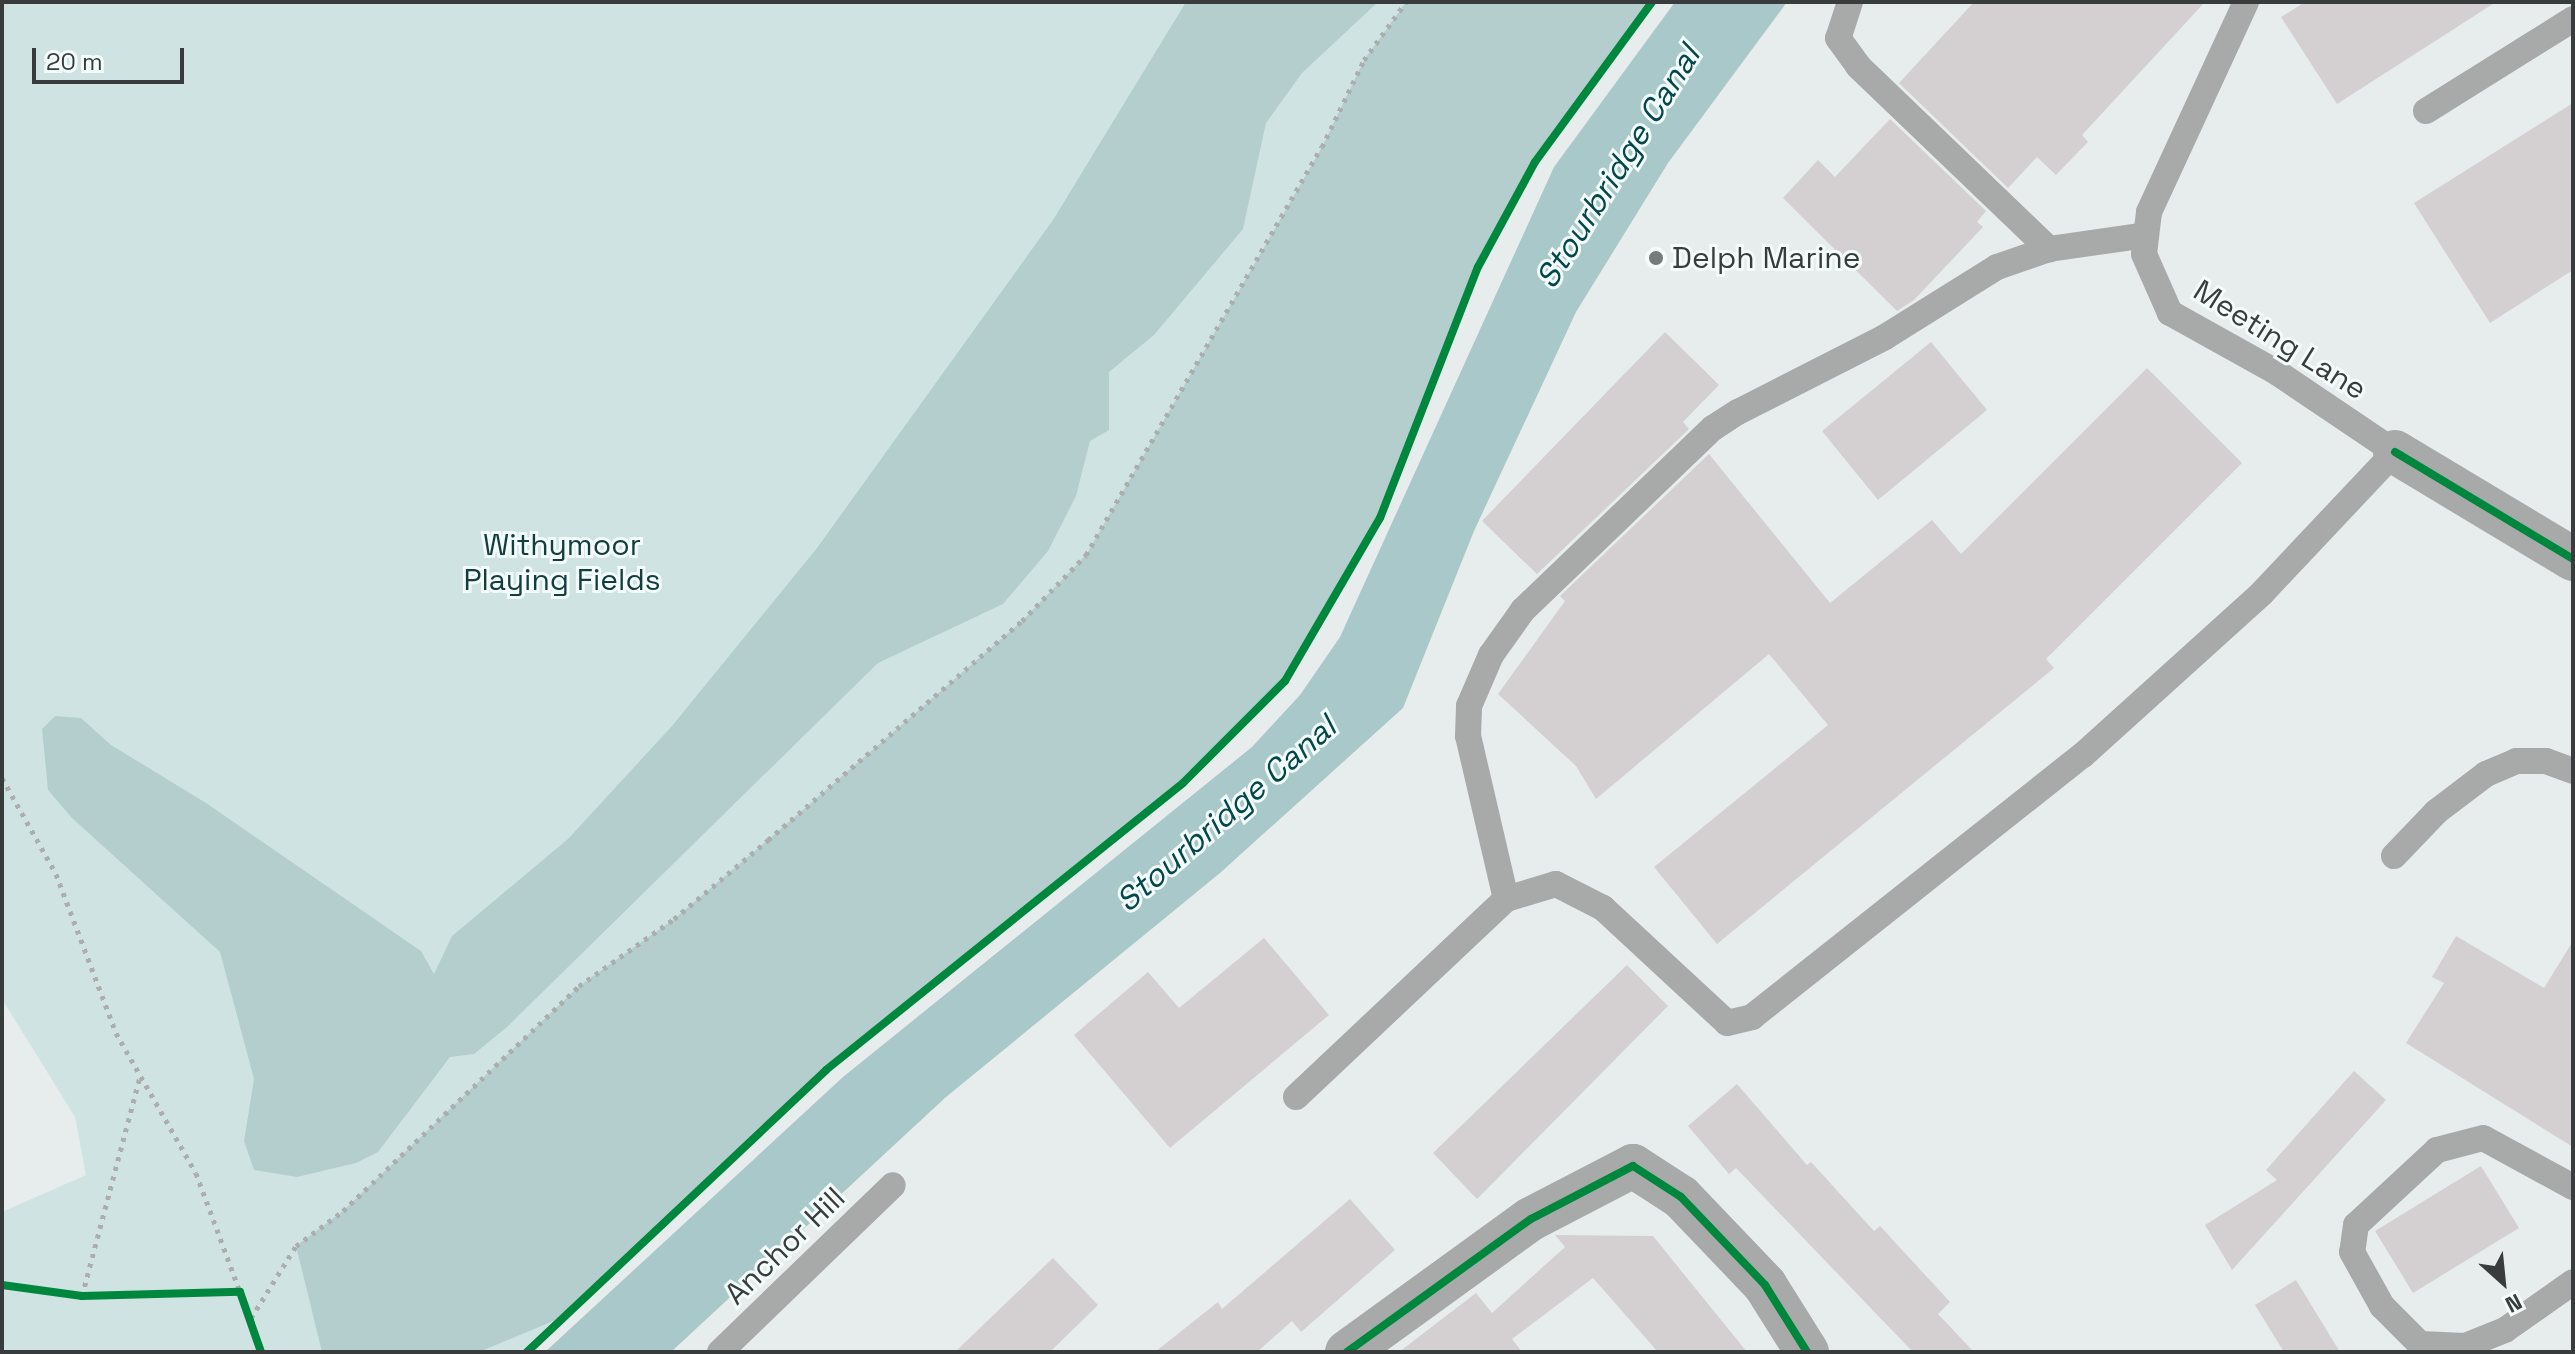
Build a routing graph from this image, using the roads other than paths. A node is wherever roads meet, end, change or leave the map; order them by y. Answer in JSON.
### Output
{"nodes":[{"id":1,"x":1850,"y":2,"type":"edge"},
{"id":2,"x":2246,"y":2,"type":"edge"},
{"id":3,"x":2573,"y":19,"type":"edge"},
{"id":4,"x":2426,"y":111,"type":"dead end"},
{"id":5,"x":2146,"y":235,"type":"junction"},
{"id":6,"x":2049,"y":249,"type":"junction"},
{"id":7,"x":2395,"y":452,"type":"junction"},
{"id":8,"x":2573,"y":559,"type":"edge"},
{"id":9,"x":2573,"y":771,"type":"edge"},
{"id":10,"x":2394,"y":856,"type":"dead end"},
{"id":11,"x":1506,"y":899,"type":"junction"},
{"id":12,"x":1296,"y":1097,"type":"dead end"},
{"id":13,"x":893,"y":1185,"type":"dead end"},
{"id":14,"x":2573,"y":1187,"type":"edge"},
{"id":15,"x":2573,"y":1282,"type":"edge"},
{"id":16,"x":720,"y":1352,"type":"edge"},
{"id":17,"x":1347,"y":1352,"type":"edge"},
{"id":18,"x":1807,"y":1352,"type":"edge"}],
"edges":[{"from":1,"to":6,"type":"lane"},
{"from":2,"to":5,"type":"lane","name":"Meeting Lane"},
{"from":3,"to":4,"type":"lane"},
{"from":5,"to":6,"type":"lane"},
{"from":5,"to":7,"type":"lane","name":"Meeting Lane"},
{"from":6,"to":11,"type":"lane"},
{"from":7,"to":8,"type":"street"},
{"from":7,"to":11,"type":"lane"},
{"from":9,"to":10,"type":"lane"},
{"from":11,"to":12,"type":"lane"},
{"from":13,"to":16,"type":"lane","name":"Anchor Hill"},
{"from":14,"to":15,"type":"lane"},
{"from":17,"to":18,"type":"street"}]}
